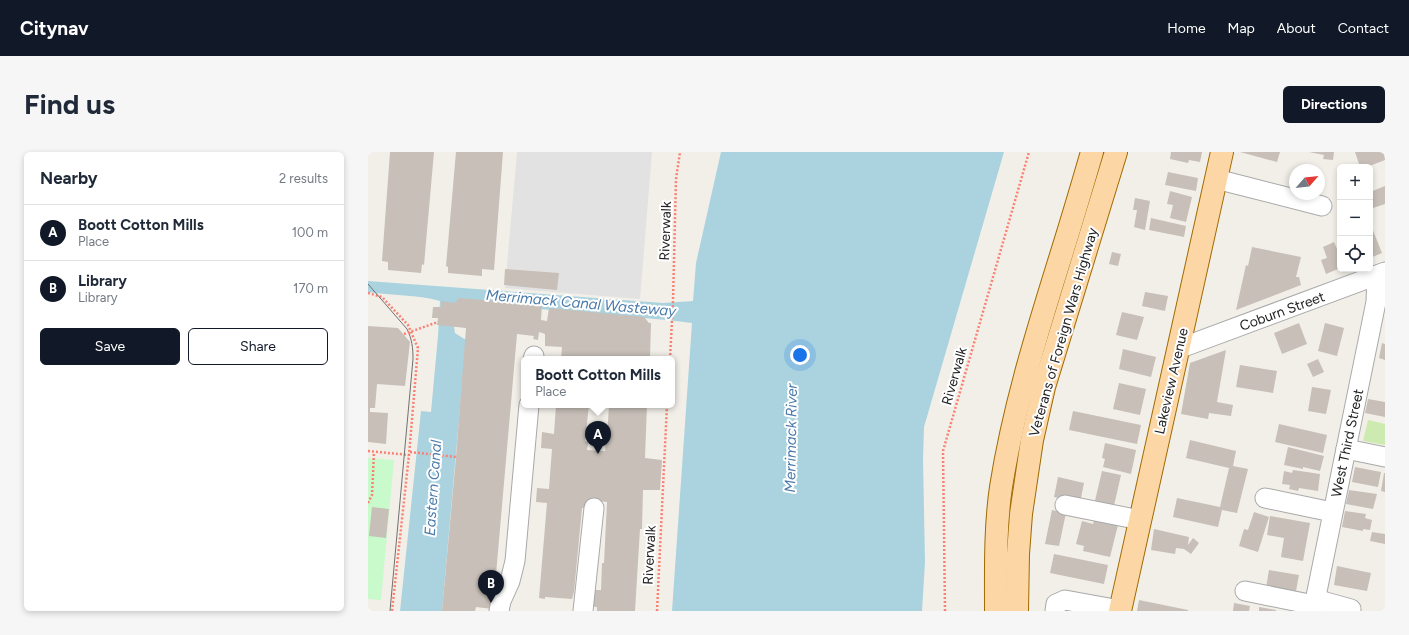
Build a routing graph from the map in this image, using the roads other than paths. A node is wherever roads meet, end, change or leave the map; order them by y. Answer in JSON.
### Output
{"nodes":[{"id":1,"x":1092,"y":152,"type":"edge"},
{"id":2,"x":1116,"y":152,"type":"edge"},
{"id":3,"x":1222,"y":152,"type":"edge"},
{"id":4,"x":1216,"y":179,"type":"junction"},
{"id":5,"x":1322,"y":206,"type":"dead end"},
{"id":6,"x":1381,"y":274,"type":"edge"},
{"id":7,"x":1178,"y":349,"type":"junction"},
{"id":8,"x":529,"y":408,"type":"edge"},
{"id":9,"x":1346,"y":449,"type":"junction"},
{"id":10,"x":1385,"y":457,"type":"edge"},
{"id":11,"x":1265,"y":498,"type":"dead end"},
{"id":12,"x":1065,"y":505,"type":"dead end"},
{"id":13,"x":594,"y":508,"type":"dead end"},
{"id":14,"x":1332,"y":512,"type":"junction"},
{"id":15,"x":1140,"y":520,"type":"junction"},
{"id":16,"x":1245,"y":591,"type":"dead end"},
{"id":17,"x":1314,"y":605,"type":"edge"},
{"id":18,"x":499,"y":611,"type":"edge"},
{"id":19,"x":583,"y":611,"type":"edge"},
{"id":20,"x":996,"y":611,"type":"edge"},
{"id":21,"x":1017,"y":611,"type":"edge"},
{"id":22,"x":1055,"y":611,"type":"edge"},
{"id":23,"x":1120,"y":611,"type":"edge"},
{"id":24,"x":1350,"y":611,"type":"edge"}],
"edges":[{"from":1,"to":20,"type":"main road","name":"Veterans of Foreign Wars Highway"},
{"from":2,"to":21,"type":"main road","name":"Veterans of Foreign Wars Highway"},
{"from":3,"to":4,"type":"main road","name":"Lakeview Avenue"},
{"from":4,"to":5,"type":"street"},
{"from":4,"to":7,"type":"main road","name":"Lakeview Avenue"},
{"from":6,"to":7,"type":"street","name":"Coburn Street"},
{"from":6,"to":9,"type":"street","name":"West Third Street"},
{"from":7,"to":15,"type":"main road","name":"Lakeview Avenue"},
{"from":8,"to":18,"type":"street"},
{"from":9,"to":10,"type":"street"},
{"from":9,"to":14,"type":"street","name":"West Third Street"},
{"from":11,"to":14,"type":"street"},
{"from":12,"to":15,"type":"street"},
{"from":13,"to":19,"type":"street"},
{"from":14,"to":17,"type":"street","name":"West Third Street"},
{"from":15,"to":23,"type":"main road","name":"Lakeview Avenue"},
{"from":16,"to":17,"type":"street"},
{"from":17,"to":24,"type":"street"},
{"from":22,"to":23,"type":"street"}]}
